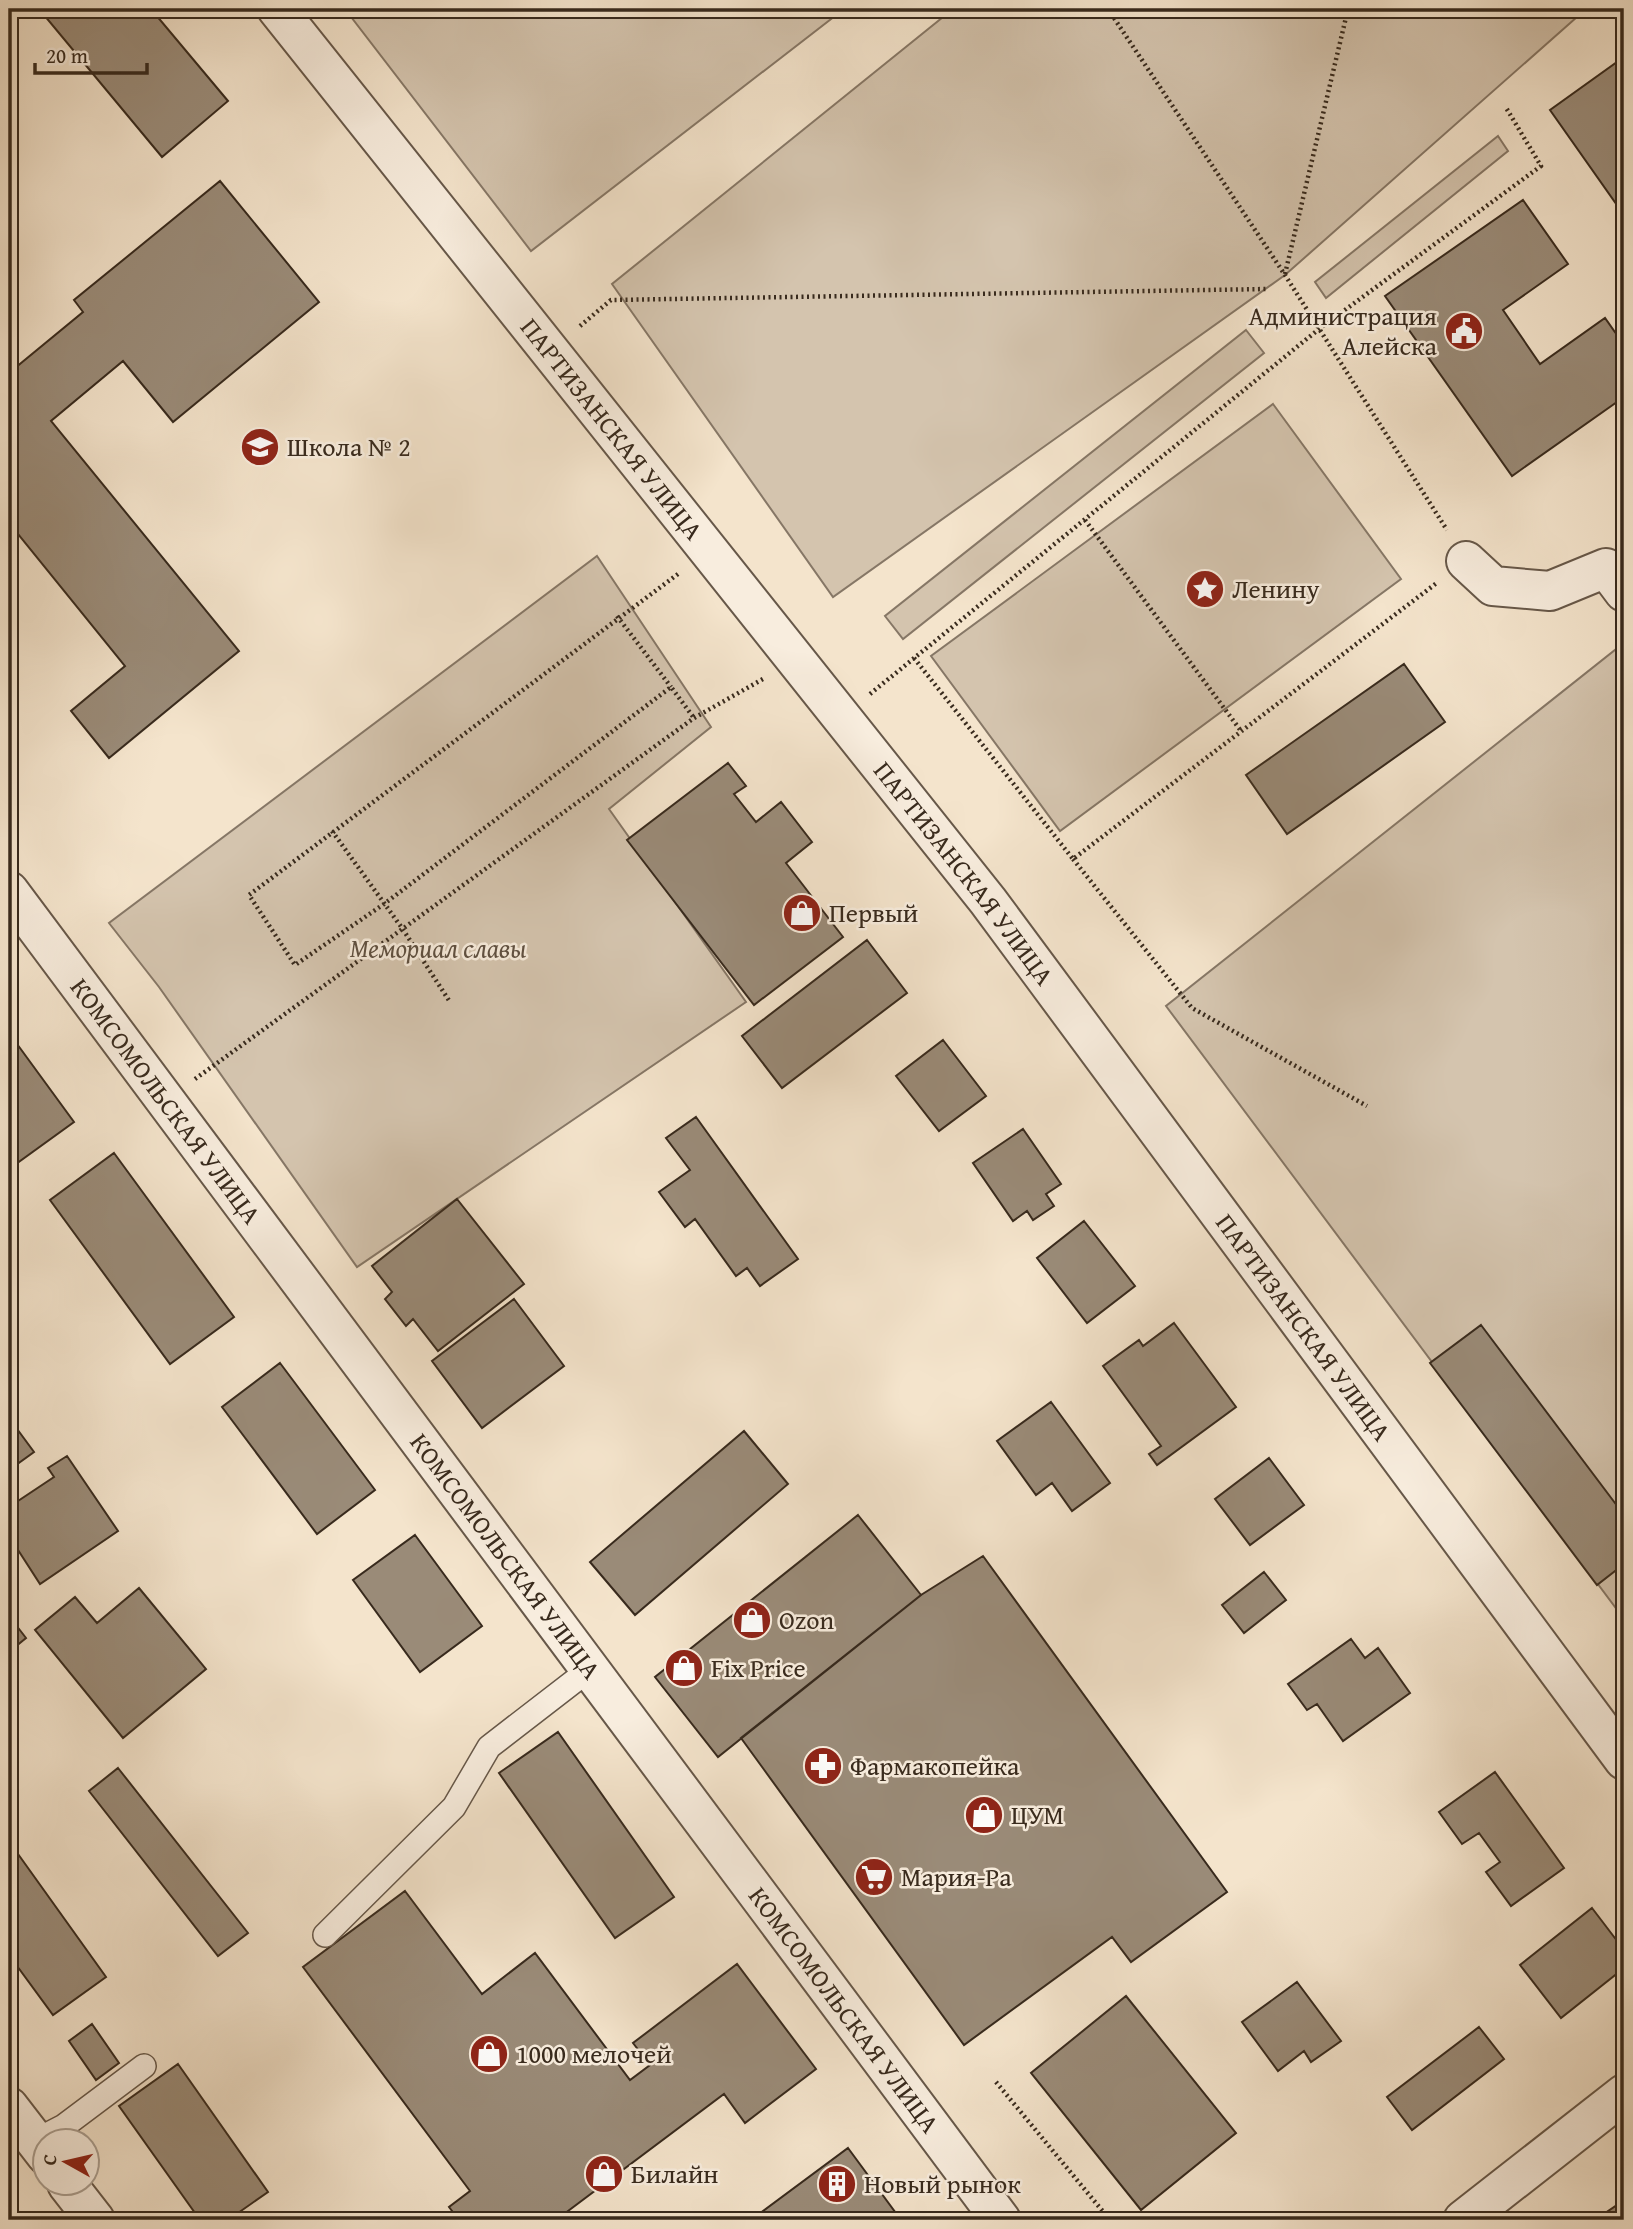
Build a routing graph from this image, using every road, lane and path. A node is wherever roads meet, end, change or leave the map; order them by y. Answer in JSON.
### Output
{"nodes":[{"id":1,"x":277,"y":9,"type":"edge"},
{"id":2,"x":1108,"y":9,"type":"edge"},
{"id":3,"x":1348,"y":9,"type":"edge"},
{"id":4,"x":1505,"y":106,"type":"dead end"},
{"id":5,"x":1285,"y":275,"type":"junction"},
{"id":6,"x":1266,"y":289,"type":"dead end"},
{"id":7,"x":1319,"y":329,"type":"junction"},
{"id":8,"x":550,"y":351,"type":"junction"},
{"id":9,"x":1085,"y":520,"type":"junction"},
{"id":10,"x":708,"y":552,"type":"junction"},
{"id":11,"x":1466,"y":561,"type":"junction"},
{"id":12,"x":1624,"y":592,"type":"edge"},
{"id":13,"x":617,"y":616,"type":"junction"},
{"id":14,"x":914,"y":658,"type":"junction"},
{"id":15,"x":797,"y":660,"type":"junction"},
{"id":16,"x":671,"y":687,"type":"junction"},
{"id":17,"x":842,"y":717,"type":"junction"},
{"id":18,"x":694,"y":718,"type":"junction"},
{"id":19,"x":1241,"y":731,"type":"junction"},
{"id":20,"x":332,"y":831,"type":"junction"},
{"id":21,"x":1073,"y":859,"type":"junction"},
{"id":22,"x":9,"y":891,"type":"edge"},
{"id":23,"x":384,"y":904,"type":"junction"},
{"id":24,"x":402,"y":928,"type":"junction"},
{"id":25,"x":450,"y":1002,"type":"dead end"},
{"id":26,"x":189,"y":1084,"type":"dead end"},
{"id":27,"x":1367,"y":1106,"type":"dead end"},
{"id":28,"x":590,"y":1669,"type":"junction"},
{"id":29,"x":1624,"y":1760,"type":"edge"},
{"id":30,"x":325,"y":1936,"type":"dead end"},
{"id":31,"x":144,"y":2066,"type":"dead end"},
{"id":32,"x":996,"y":2082,"type":"dead end"},
{"id":33,"x":1624,"y":2094,"type":"edge"},
{"id":34,"x":9,"y":2108,"type":"edge"},
{"id":35,"x":62,"y":2128,"type":"edge"},
{"id":36,"x":32,"y":2138,"type":"edge"},
{"id":37,"x":78,"y":2198,"type":"edge"},
{"id":38,"x":95,"y":2220,"type":"edge"},
{"id":39,"x":1001,"y":2220,"type":"edge"},
{"id":40,"x":1110,"y":2220,"type":"edge"},
{"id":41,"x":1463,"y":2220,"type":"edge"}],
"edges":[{"from":1,"to":8,"type":"street","name":"ПАРТИЗАНСКАЯ УЛИЦА"},
{"from":2,"to":5,"type":"path"},
{"from":3,"to":5,"type":"path"},
{"from":4,"to":7,"type":"path"},
{"from":5,"to":7,"type":"path"},
{"from":6,"to":8,"type":"path"},
{"from":7,"to":9,"type":"path"},
{"from":7,"to":11,"type":"path"},
{"from":8,"to":10,"type":"street","name":"ПАРТИЗАНСКАЯ УЛИЦА"},
{"from":9,"to":14,"type":"path"},
{"from":9,"to":19,"type":"path"},
{"from":10,"to":13,"type":"path"},
{"from":10,"to":15,"type":"street","name":"ПАРТИЗАНСКАЯ УЛИЦА"},
{"from":11,"to":12,"type":"street"},
{"from":11,"to":19,"type":"path"},
{"from":13,"to":16,"type":"path"},
{"from":13,"to":20,"type":"path"},
{"from":14,"to":17,"type":"path"},
{"from":14,"to":21,"type":"path"},
{"from":15,"to":17,"type":"street","name":"ПАРТИЗАНСКАЯ УЛИЦА"},
{"from":15,"to":18,"type":"path"},
{"from":16,"to":18,"type":"path"},
{"from":16,"to":23,"type":"path"},
{"from":17,"to":29,"type":"street","name":"ПАРТИЗАНСКАЯ УЛИЦА"},
{"from":18,"to":24,"type":"path"},
{"from":19,"to":21,"type":"path"},
{"from":20,"to":23,"type":"path"},
{"from":20,"to":23,"type":"path"},
{"from":21,"to":27,"type":"path"},
{"from":22,"to":28,"type":"street","name":"КОМСОМОЛЬСКАЯ УЛИЦА"},
{"from":23,"to":24,"type":"path"},
{"from":24,"to":25,"type":"path"},
{"from":24,"to":26,"type":"path"},
{"from":28,"to":30,"type":"lane"},
{"from":28,"to":39,"type":"street","name":"КОМСОМОЛЬСКАЯ УЛИЦА"},
{"from":31,"to":35,"type":"lane"},
{"from":32,"to":40,"type":"path"},
{"from":33,"to":41,"type":"street"},
{"from":34,"to":36,"type":"street"},
{"from":37,"to":38,"type":"street"}]}
